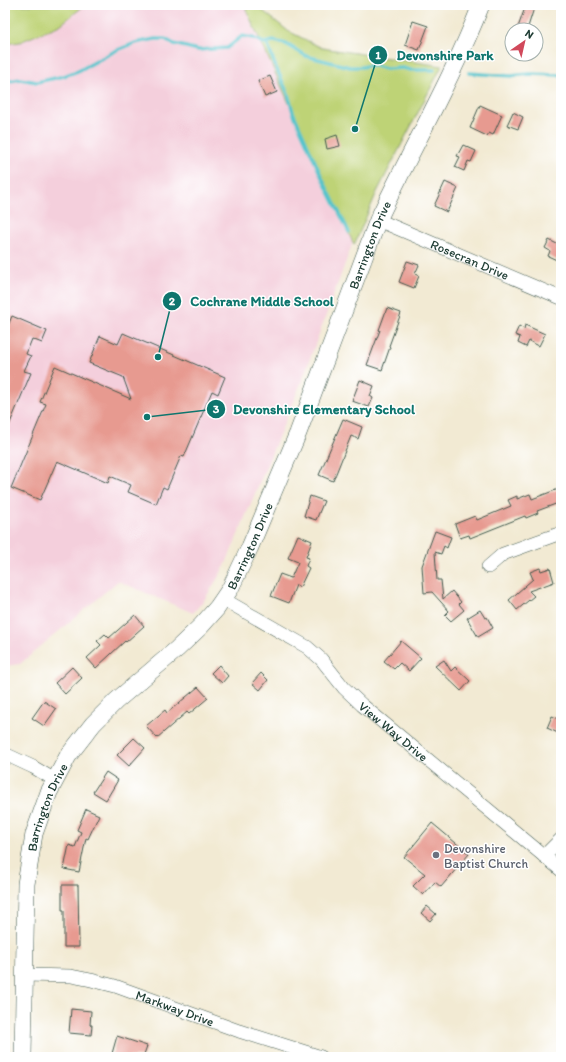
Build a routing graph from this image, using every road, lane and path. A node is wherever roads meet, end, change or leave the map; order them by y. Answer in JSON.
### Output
{"nodes":[{"id":1,"x":481,"y":5,"type":"edge"},
{"id":2,"x":378,"y":220,"type":"junction"},
{"id":3,"x":561,"y":298,"type":"edge"},
{"id":4,"x":561,"y":533,"type":"edge"},
{"id":5,"x":488,"y":567,"type":"dead end"},
{"id":6,"x":223,"y":599,"type":"junction"},
{"id":7,"x":5,"y":754,"type":"edge"},
{"id":8,"x":55,"y":780,"type":"junction"},
{"id":9,"x":561,"y":839,"type":"edge"},
{"id":10,"x":544,"y":856,"type":"junction"},
{"id":11,"x":561,"y":870,"type":"edge"},
{"id":12,"x":24,"y":975,"type":"junction"},
{"id":13,"x":23,"y":1057,"type":"edge"},
{"id":14,"x":322,"y":1057,"type":"edge"}],
"edges":[{"from":1,"to":2,"type":"street","name":"Barrington Drive"},
{"from":2,"to":3,"type":"street","name":"Rosecran Drive"},
{"from":2,"to":6,"type":"street","name":"Barrington Drive"},
{"from":4,"to":5,"type":"street"},
{"from":6,"to":8,"type":"street","name":"Barrington Drive"},
{"from":6,"to":10,"type":"street","name":"View Way Drive"},
{"from":7,"to":8,"type":"street"},
{"from":8,"to":12,"type":"street","name":"Barrington Drive"},
{"from":9,"to":10,"type":"street"},
{"from":10,"to":11,"type":"street","name":"View Way Drive"},
{"from":12,"to":13,"type":"street","name":"Barrington Drive"},
{"from":12,"to":14,"type":"street","name":"Markway Drive"}]}
